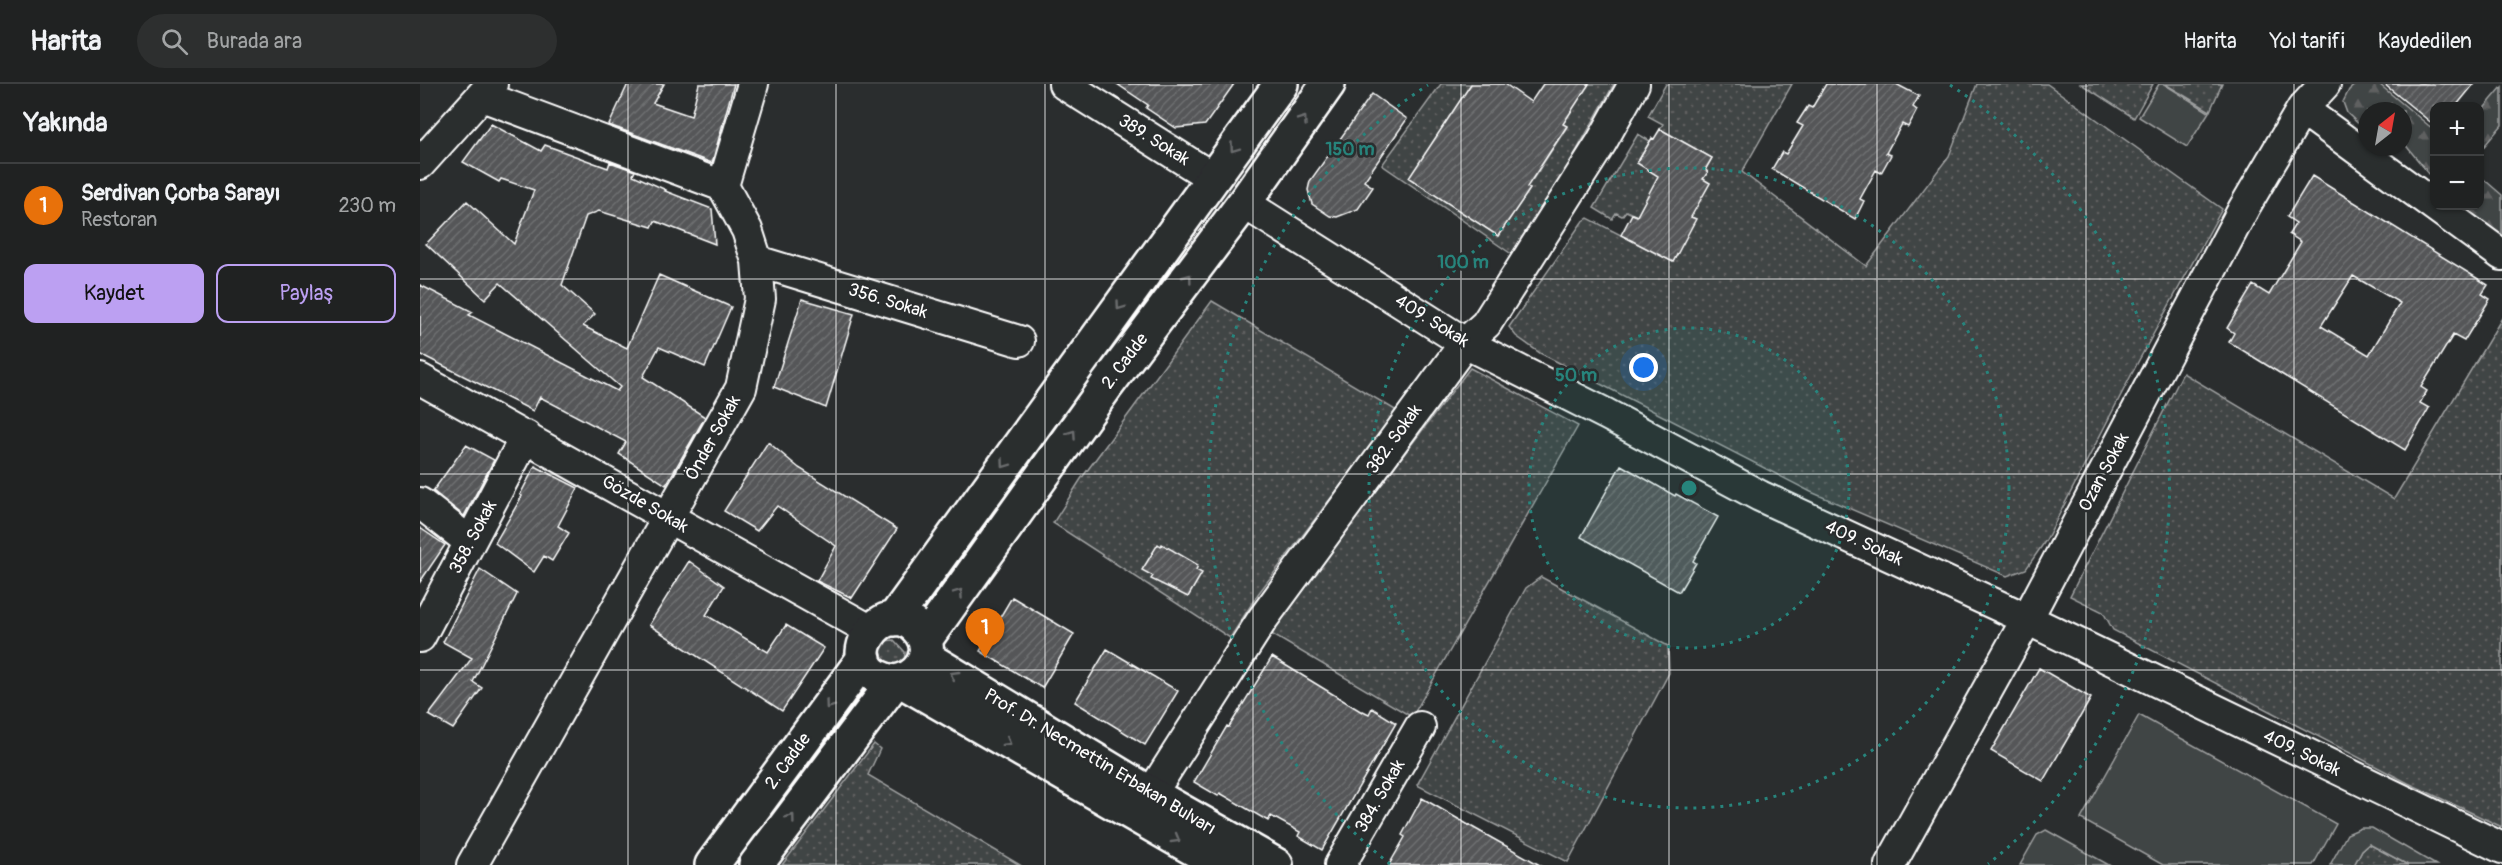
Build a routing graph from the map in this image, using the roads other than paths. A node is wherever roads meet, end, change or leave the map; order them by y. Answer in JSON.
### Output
{"nodes":[{"id":1,"x":753,"y":84,"type":"edge"},
{"id":2,"x":1064,"y":84,"type":"edge"},
{"id":3,"x":1281,"y":84,"type":"edge"},
{"id":4,"x":1328,"y":84,"type":"edge"},
{"id":5,"x":1634,"y":84,"type":"edge"},
{"id":6,"x":2325,"y":84,"type":"edge"},
{"id":7,"x":487,"y":90,"type":"edge"},
{"id":8,"x":2302,"y":109,"type":"junction"},
{"id":9,"x":420,"y":164,"type":"edge"},
{"id":10,"x":1213,"y":178,"type":"junction"},
{"id":11,"x":723,"y":186,"type":"junction"},
{"id":12,"x":1244,"y":203,"type":"junction"},
{"id":13,"x":2502,"y":255,"type":"edge"},
{"id":14,"x":757,"y":261,"type":"junction"},
{"id":15,"x":1019,"y":341,"type":"dead end"},
{"id":16,"x":1465,"y":343,"type":"junction"},
{"id":17,"x":420,"y":379,"type":"edge"},
{"id":18,"x":469,"y":405,"type":"junction"},
{"id":19,"x":526,"y":436,"type":"junction"},
{"id":20,"x":636,"y":478,"type":"dead end"},
{"id":21,"x":420,"y":504,"type":"edge"},
{"id":22,"x":669,"y":518,"type":"junction"},
{"id":23,"x":470,"y":542,"type":"junction"},
{"id":24,"x":2027,"y":619,"type":"junction"},
{"id":25,"x":876,"y":636,"type":"junction"},
{"id":26,"x":420,"y":637,"type":"edge"},
{"id":27,"x":925,"y":649,"type":"junction"},
{"id":28,"x":898,"y":682,"type":"junction"},
{"id":29,"x":1420,"y":727,"type":"dead end"},
{"id":30,"x":1151,"y":794,"type":"junction"},
{"id":31,"x":2502,"y":848,"type":"edge"},
{"id":32,"x":472,"y":865,"type":"edge"},
{"id":33,"x":712,"y":865,"type":"edge"},
{"id":34,"x":756,"y":865,"type":"edge"},
{"id":35,"x":1222,"y":865,"type":"edge"},
{"id":36,"x":1276,"y":865,"type":"edge"},
{"id":37,"x":1340,"y":865,"type":"edge"},
{"id":38,"x":1890,"y":865,"type":"edge"}],
"edges":[{"from":1,"to":11,"type":"street"},
{"from":2,"to":10,"type":"street","name":"389. Sokak"},
{"from":3,"to":10,"type":"main road","name":"2. Cadde","one_way":true},
{"from":12,"to":4,"type":"main road","name":"2. Cadde","one_way":true},
{"from":5,"to":16,"type":"street","name":"382. Sokak"},
{"from":6,"to":8,"type":"street","name":"Ozan Sokak"},
{"from":7,"to":9,"type":"street"},
{"from":7,"to":11,"type":"street"},
{"from":8,"to":13,"type":"street"},
{"from":8,"to":24,"type":"street","name":"Ozan Sokak"},
{"from":10,"to":25,"type":"main road","name":"2. Cadde","one_way":true},
{"from":11,"to":14,"type":"street","name":"Önder Sokak"},
{"from":12,"to":16,"type":"street","name":"409. Sokak"},
{"from":27,"to":12,"type":"main road","name":"2. Cadde","one_way":true},
{"from":14,"to":15,"type":"street","name":"356. Sokak"},
{"from":14,"to":22,"type":"street","name":"Önder Sokak"},
{"from":16,"to":24,"type":"street","name":"409. Sokak"},
{"from":16,"to":30,"type":"street","name":"382. Sokak"},
{"from":17,"to":18,"type":"street","name":"Gözde Sokak"},
{"from":18,"to":19,"type":"street","name":"Gözde Sokak"},
{"from":18,"to":20,"type":"street"},
{"from":19,"to":22,"type":"street","name":"Gözde Sokak"},
{"from":19,"to":23,"type":"street","name":"358. Sokak"},
{"from":21,"to":23,"type":"street"},
{"from":22,"to":25,"type":"street","name":"Gözde Sokak"},
{"from":22,"to":32,"type":"street","name":"Önder Sokak"},
{"from":23,"to":26,"type":"street","name":"358. Sokak"},
{"from":24,"to":31,"type":"street","name":"409. Sokak"},
{"from":24,"to":38,"type":"street","name":"Ozan Sokak"},
{"from":25,"to":27,"type":"main road"},
{"from":25,"to":28,"type":"main road"},
{"from":25,"to":33,"type":"main road","name":"2. Cadde","one_way":true},
{"from":27,"to":28,"type":"main road","name":"2. Cadde"},
{"from":30,"to":27,"type":"main road","name":"Prof. Dr. Necmettin Erbakan Bulvarı","one_way":true},
{"from":34,"to":28,"type":"main road","name":"2. Cadde","one_way":true},
{"from":28,"to":35,"type":"main road","name":"Prof. Dr. Necmettin Erbakan Bulvarı","one_way":true},
{"from":29,"to":37,"type":"street","name":"384. Sokak"},
{"from":30,"to":36,"type":"main road","name":"Prof. Dr. Necmettin Erbakan Bulvarı"}]}
